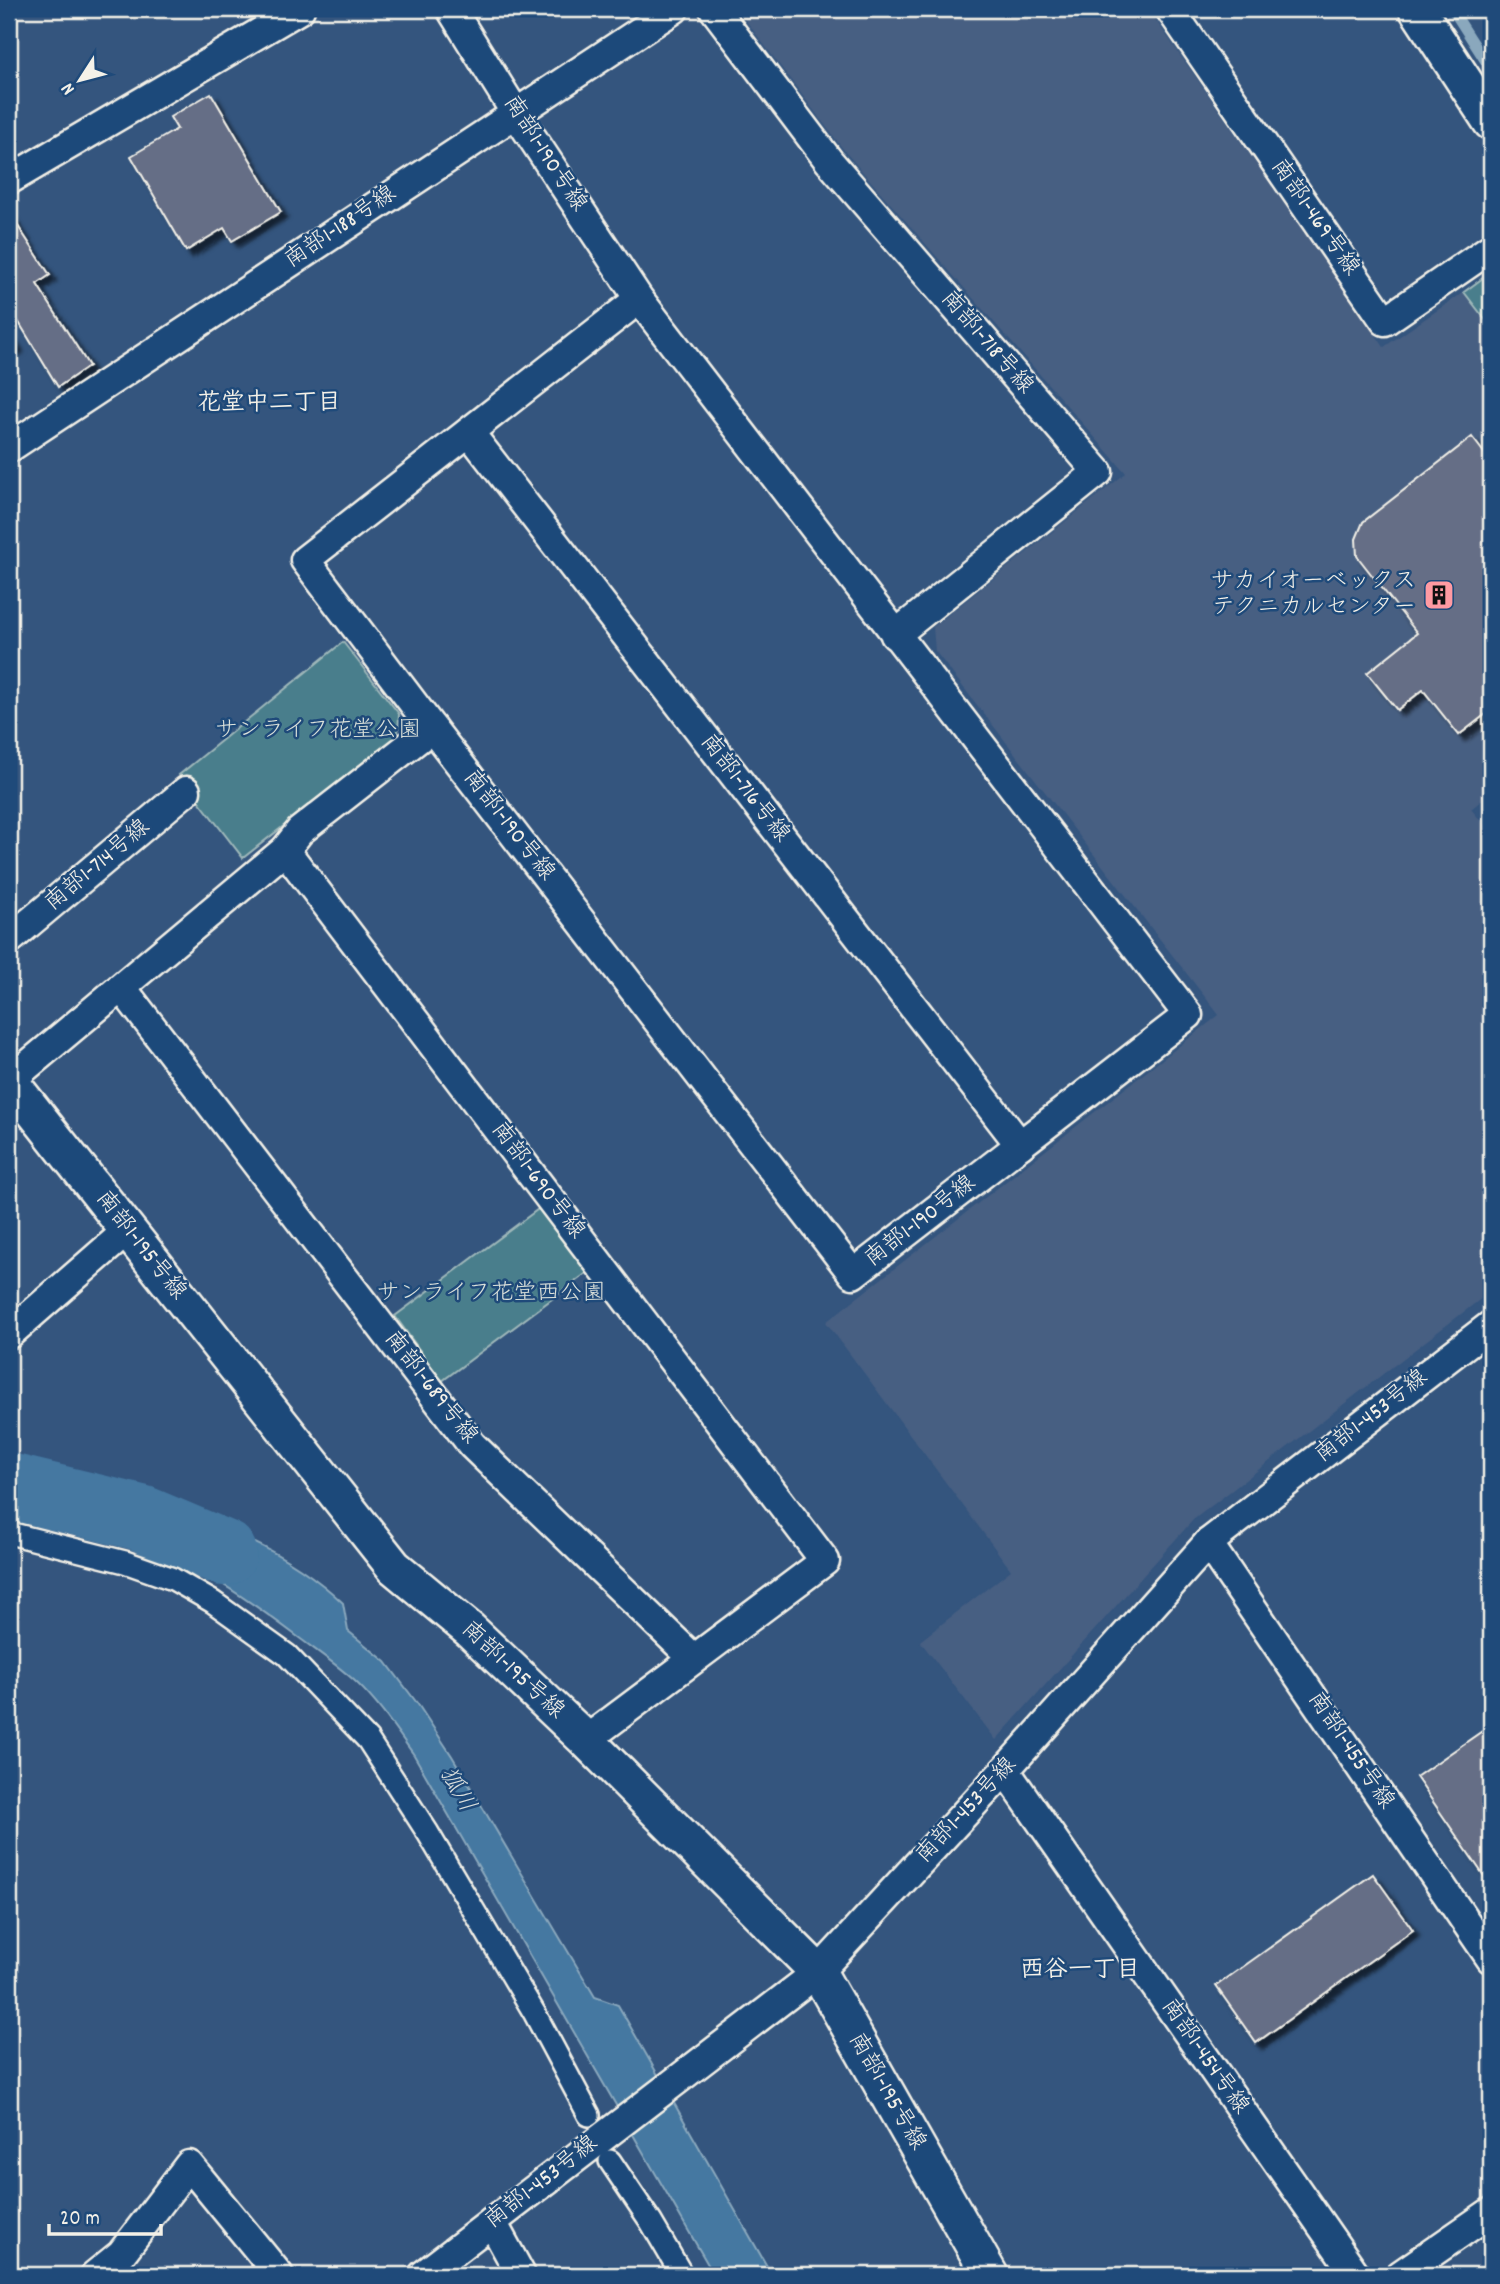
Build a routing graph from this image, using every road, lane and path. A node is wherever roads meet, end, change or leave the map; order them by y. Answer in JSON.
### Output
{"nodes":[{"id":1,"x":300,"y":9,"type":"edge"},
{"id":2,"x":451,"y":9,"type":"edge"},
{"id":3,"x":674,"y":9,"type":"edge"},
{"id":4,"x":714,"y":9,"type":"edge"},
{"id":5,"x":1170,"y":9,"type":"edge"},
{"id":6,"x":1416,"y":9,"type":"edge"},
{"id":7,"x":515,"y":112,"type":"junction"},
{"id":8,"x":1491,"y":122,"type":"edge"},
{"id":9,"x":9,"y":180,"type":"edge"},
{"id":10,"x":1491,"y":248,"type":"edge"},
{"id":11,"x":639,"y":299,"type":"junction"},
{"id":12,"x":469,"y":432,"type":"junction"},
{"id":13,"x":9,"y":448,"type":"edge"},
{"id":14,"x":895,"y":635,"type":"junction"},
{"id":15,"x":432,"y":728,"type":"junction"},
{"id":16,"x":186,"y":791,"type":"dead end"},
{"id":17,"x":285,"y":850,"type":"junction"},
{"id":18,"x":9,"y":940,"type":"edge"},
{"id":19,"x":122,"y":988,"type":"junction"},
{"id":20,"x":9,"y":1081,"type":"edge"},
{"id":21,"x":1020,"y":1145,"type":"junction"},
{"id":22,"x":128,"y":1230,"type":"junction"},
{"id":23,"x":1491,"y":1325,"type":"edge"},
{"id":24,"x":9,"y":1334,"type":"edge"},
{"id":25,"x":9,"y":1532,"type":"edge"},
{"id":26,"x":1208,"y":1543,"type":"junction"},
{"id":27,"x":693,"y":1658,"type":"junction"},
{"id":28,"x":586,"y":1740,"type":"junction"},
{"id":29,"x":1005,"y":1770,"type":"junction"},
{"id":30,"x":1491,"y":1959,"type":"edge"},
{"id":31,"x":818,"y":1972,"type":"junction"},
{"id":32,"x":598,"y":2124,"type":"junction"},
{"id":33,"x":610,"y":2161,"type":"dead end"},
{"id":34,"x":1491,"y":2212,"type":"edge"},
{"id":35,"x":492,"y":2222,"type":"junction"},
{"id":36,"x":95,"y":2275,"type":"edge"},
{"id":37,"x":279,"y":2275,"type":"edge"},
{"id":38,"x":423,"y":2275,"type":"edge"},
{"id":39,"x":521,"y":2275,"type":"edge"},
{"id":40,"x":682,"y":2275,"type":"edge"},
{"id":41,"x":990,"y":2275,"type":"edge"},
{"id":42,"x":1356,"y":2275,"type":"edge"},
{"id":43,"x":1400,"y":2275,"type":"edge"}],
"edges":[{"from":1,"to":9,"type":"street"},
{"from":2,"to":7,"type":"street","name":"南部1-190号線"},
{"from":3,"to":7,"type":"street","name":"南部1-188号線"},
{"from":4,"to":14,"type":"street","name":"南部1-718号線"},
{"from":5,"to":10,"type":"street","name":"南部1-469号線"},
{"from":6,"to":8,"type":"street"},
{"from":7,"to":11,"type":"street","name":"南部1-190号線"},
{"from":7,"to":13,"type":"street","name":"南部1-188号線"},
{"from":11,"to":12,"type":"street","name":"南部1-190号線"},
{"from":11,"to":14,"type":"street","name":"南部1-190号線"},
{"from":12,"to":15,"type":"street","name":"南部1-190号線"},
{"from":12,"to":21,"type":"street","name":"南部1-716号線"},
{"from":14,"to":21,"type":"street","name":"南部1-190号線"},
{"from":15,"to":17,"type":"street"},
{"from":15,"to":21,"type":"street","name":"南部1-190号線"},
{"from":16,"to":18,"type":"street","name":"南部1-714号線"},
{"from":17,"to":19,"type":"street"},
{"from":17,"to":27,"type":"street","name":"南部1-690号線"},
{"from":19,"to":20,"type":"street"},
{"from":19,"to":27,"type":"street","name":"南部1-689号線"},
{"from":20,"to":22,"type":"street","name":"南部1-195号線"},
{"from":22,"to":24,"type":"street"},
{"from":22,"to":28,"type":"street","name":"南部1-195号線"},
{"from":23,"to":26,"type":"street","name":"南部1-453号線"},
{"from":25,"to":32,"type":"street"},
{"from":26,"to":29,"type":"street","name":"南部1-453号線"},
{"from":26,"to":30,"type":"street","name":"南部1-455号線"},
{"from":27,"to":28,"type":"street","name":"南部1-690号線"},
{"from":28,"to":31,"type":"street","name":"南部1-195号線"},
{"from":29,"to":31,"type":"street","name":"南部1-453号線"},
{"from":29,"to":42,"type":"street","name":"南部1-454号線"},
{"from":31,"to":32,"type":"street","name":"南部1-453号線"},
{"from":31,"to":41,"type":"street","name":"南部1-195号線"},
{"from":32,"to":35,"type":"street","name":"南部1-453号線"},
{"from":33,"to":40,"type":"street"},
{"from":34,"to":43,"type":"street"},
{"from":35,"to":38,"type":"street","name":"南部1-453号線"},
{"from":35,"to":39,"type":"street"},
{"from":36,"to":37,"type":"street"}]}
